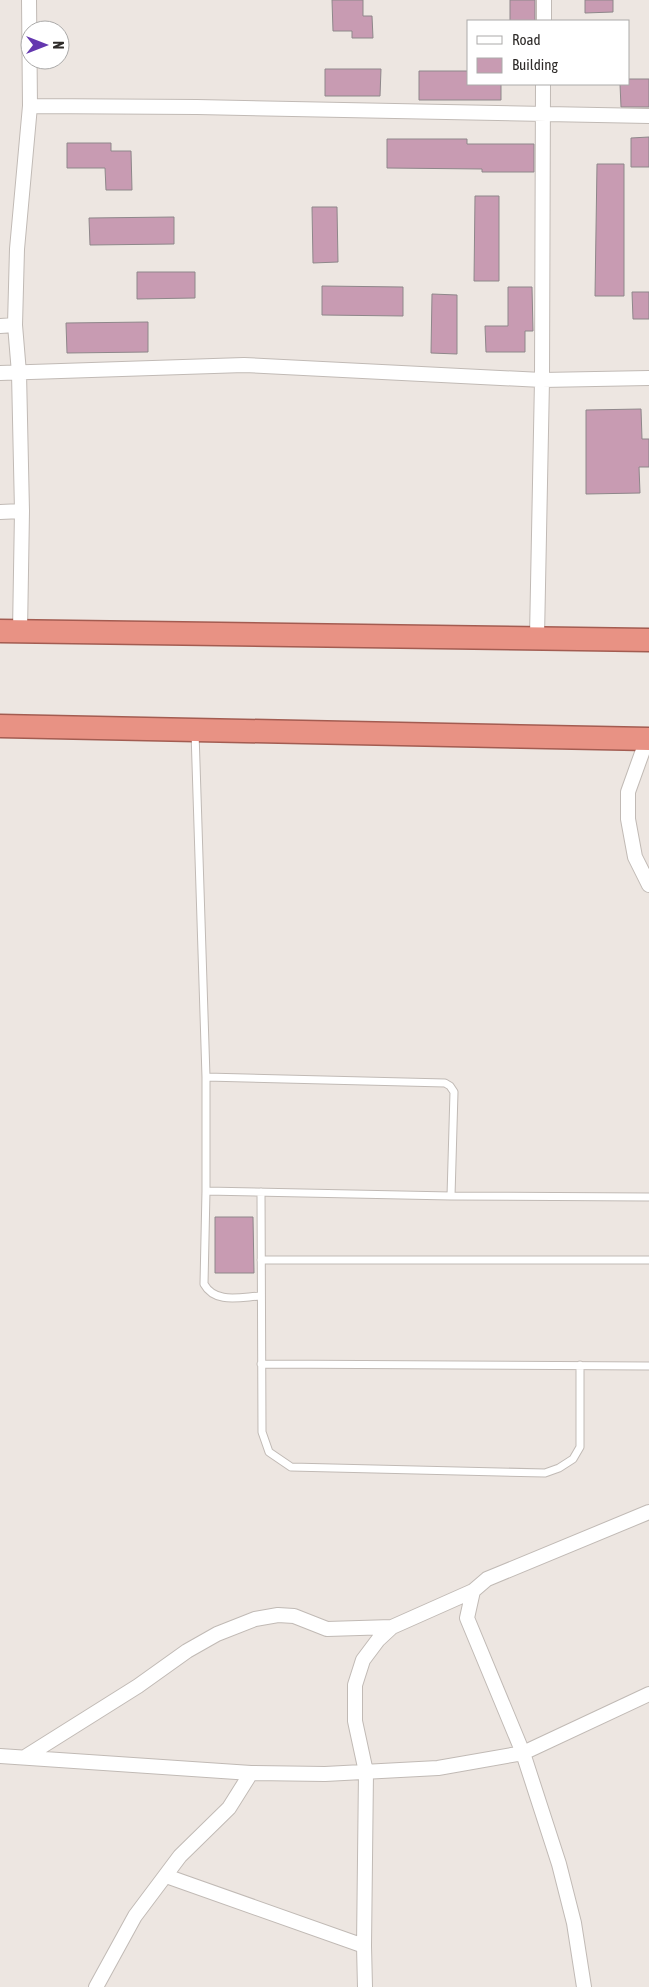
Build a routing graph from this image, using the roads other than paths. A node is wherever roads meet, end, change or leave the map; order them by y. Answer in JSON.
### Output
{"nodes":[{"id":1,"x":29,"y":0,"type":"edge"},
{"id":2,"x":544,"y":0,"type":"edge"},
{"id":3,"x":544,"y":20,"type":"edge"},
{"id":4,"x":543,"y":85,"type":"edge"},
{"id":5,"x":30,"y":106,"type":"junction"},
{"id":6,"x":542,"y":114,"type":"junction"},
{"id":7,"x":649,"y":116,"type":"edge"},
{"id":8,"x":15,"y":325,"type":"junction"},
{"id":9,"x":0,"y":326,"type":"edge"},
{"id":10,"x":0,"y":373,"type":"edge"},
{"id":11,"x":18,"y":373,"type":"junction"},
{"id":12,"x":649,"y":378,"type":"edge"},
{"id":13,"x":542,"y":380,"type":"junction"},
{"id":14,"x":22,"y":511,"type":"junction"},
{"id":15,"x":0,"y":512,"type":"edge"},
{"id":16,"x":10,"y":632,"type":"edge"},
{"id":17,"x":537,"y":637,"type":"junction"},
{"id":18,"x":649,"y":640,"type":"edge"},
{"id":19,"x":0,"y":726,"type":"edge"},
{"id":20,"x":195,"y":730,"type":"junction"},
{"id":21,"x":648,"y":740,"type":"edge"},
{"id":22,"x":649,"y":885,"type":"edge"},
{"id":23,"x":206,"y":1077,"type":"junction"},
{"id":24,"x":206,"y":1191,"type":"junction"},
{"id":25,"x":261,"y":1192,"type":"junction"},
{"id":26,"x":451,"y":1196,"type":"junction"},
{"id":27,"x":649,"y":1197,"type":"edge"},
{"id":28,"x":261,"y":1260,"type":"junction"},
{"id":29,"x":649,"y":1260,"type":"edge"},
{"id":30,"x":260,"y":1296,"type":"junction"},
{"id":31,"x":261,"y":1364,"type":"junction"},
{"id":32,"x":580,"y":1365,"type":"junction"},
{"id":33,"x":649,"y":1366,"type":"edge"},
{"id":34,"x":649,"y":1512,"type":"edge"},
{"id":35,"x":473,"y":1591,"type":"junction"},
{"id":36,"x":392,"y":1627,"type":"junction"},
{"id":37,"x":649,"y":1694,"type":"edge"},
{"id":38,"x":523,"y":1753,"type":"junction"},
{"id":39,"x":0,"y":1756,"type":"edge"},
{"id":40,"x":25,"y":1757,"type":"junction"},
{"id":41,"x":366,"y":1772,"type":"junction"},
{"id":42,"x":251,"y":1773,"type":"junction"},
{"id":43,"x":166,"y":1876,"type":"junction"},
{"id":44,"x":364,"y":1946,"type":"junction"},
{"id":45,"x":96,"y":1987,"type":"edge"},
{"id":46,"x":365,"y":1987,"type":"edge"},
{"id":47,"x":584,"y":1987,"type":"edge"}],
"edges":[{"from":1,"to":5,"type":"street"},
{"from":2,"to":3,"type":"street"},
{"from":4,"to":6,"type":"street"},
{"from":5,"to":6,"type":"street"},
{"from":5,"to":8,"type":"street"},
{"from":6,"to":7,"type":"street"},
{"from":6,"to":13,"type":"street"},
{"from":8,"to":9,"type":"street"},
{"from":8,"to":11,"type":"street"},
{"from":10,"to":11,"type":"street"},
{"from":11,"to":13,"type":"street"},
{"from":11,"to":14,"type":"street"},
{"from":12,"to":13,"type":"street"},
{"from":13,"to":17,"type":"street"},
{"from":14,"to":15,"type":"street"},
{"from":14,"to":16,"type":"street"},
{"from":16,"to":17,"type":"highway"},
{"from":17,"to":18,"type":"highway"},
{"from":19,"to":20,"type":"highway"},
{"from":20,"to":21,"type":"highway"},
{"from":20,"to":23,"type":"lane"},
{"from":21,"to":22,"type":"street"},
{"from":23,"to":24,"type":"lane"},
{"from":23,"to":26,"type":"lane"},
{"from":24,"to":25,"type":"lane"},
{"from":24,"to":30,"type":"lane"},
{"from":25,"to":26,"type":"lane"},
{"from":25,"to":28,"type":"lane"},
{"from":26,"to":27,"type":"lane"},
{"from":28,"to":29,"type":"lane"},
{"from":28,"to":30,"type":"lane"},
{"from":30,"to":31,"type":"lane"},
{"from":31,"to":32,"type":"lane"},
{"from":31,"to":32,"type":"lane"},
{"from":32,"to":33,"type":"lane"},
{"from":34,"to":35,"type":"street"},
{"from":35,"to":36,"type":"street"},
{"from":35,"to":38,"type":"street"},
{"from":36,"to":40,"type":"street"},
{"from":36,"to":41,"type":"street"},
{"from":37,"to":38,"type":"street"},
{"from":38,"to":41,"type":"street"},
{"from":38,"to":47,"type":"street"},
{"from":39,"to":40,"type":"street"},
{"from":40,"to":42,"type":"street"},
{"from":41,"to":42,"type":"street"},
{"from":41,"to":44,"type":"street"},
{"from":42,"to":43,"type":"street"},
{"from":43,"to":44,"type":"street"},
{"from":43,"to":45,"type":"street"},
{"from":44,"to":46,"type":"street"}]}
